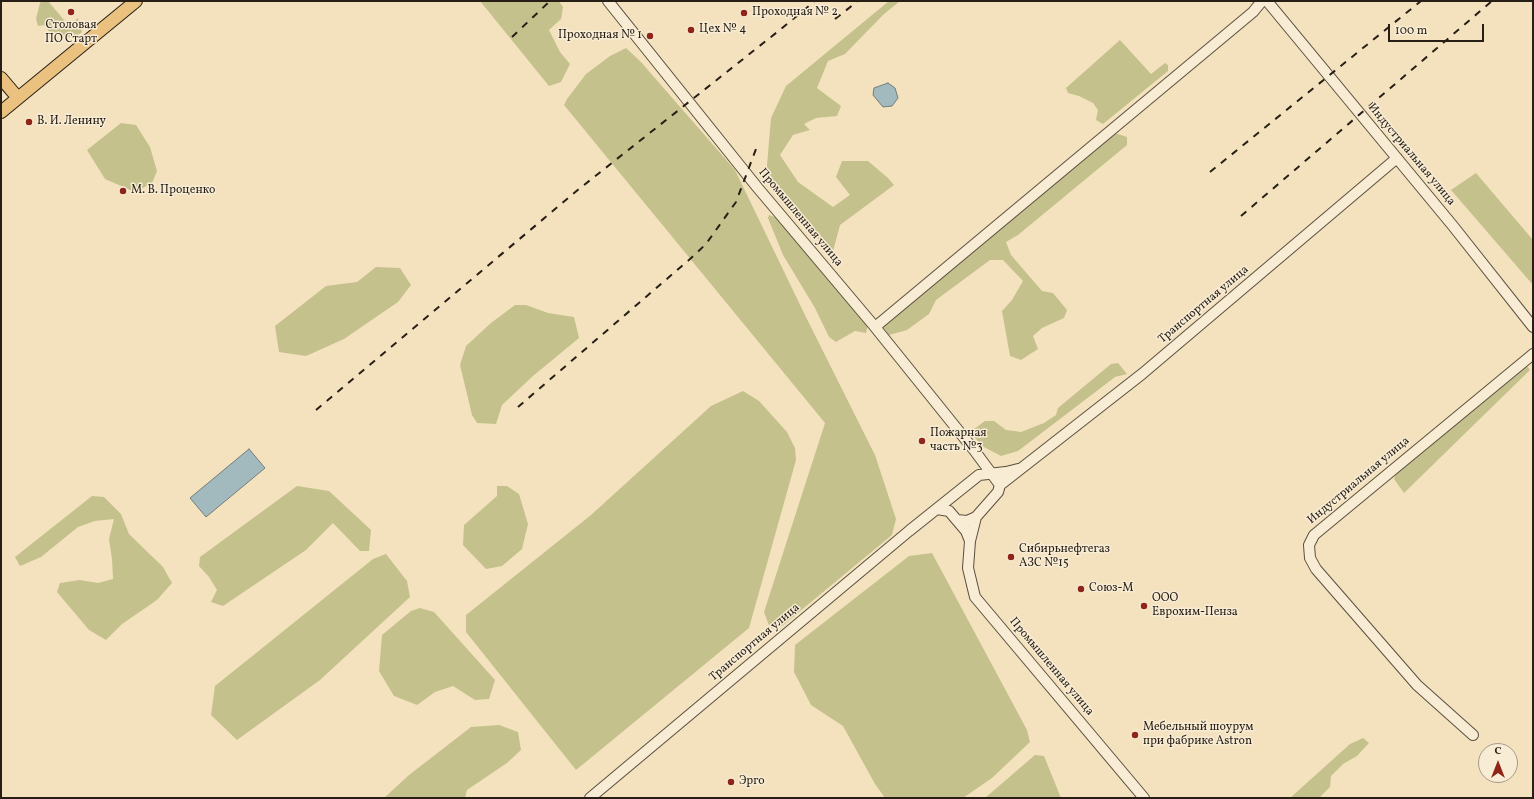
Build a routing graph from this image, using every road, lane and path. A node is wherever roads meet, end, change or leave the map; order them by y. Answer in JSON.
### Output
{"nodes":[{"id":1,"x":136,"y":1,"type":"edge"},
{"id":2,"x":608,"y":1,"type":"edge"},
{"id":3,"x":1262,"y":1,"type":"edge"},
{"id":4,"x":1267,"y":1,"type":"edge"},
{"id":5,"x":1,"y":78,"type":"edge"},
{"id":6,"x":18,"y":98,"type":"junction"},
{"id":7,"x":1,"y":112,"type":"edge"},
{"id":8,"x":1397,"y":158,"type":"junction"},
{"id":9,"x":875,"y":327,"type":"junction"},
{"id":10,"x":1533,"y":327,"type":"edge"},
{"id":11,"x":1533,"y":354,"type":"edge"},
{"id":12,"x":974,"y":450,"type":"junction"},
{"id":13,"x":1024,"y":467,"type":"junction"},
{"id":14,"x":991,"y":474,"type":"junction"},
{"id":15,"x":979,"y":475,"type":"junction"},
{"id":16,"x":1000,"y":485,"type":"junction"},
{"id":17,"x":950,"y":499,"type":"junction"},
{"id":18,"x":937,"y":509,"type":"junction"},
{"id":19,"x":949,"y":511,"type":"junction"},
{"id":20,"x":976,"y":517,"type":"junction"},
{"id":21,"x":957,"y":520,"type":"junction"},
{"id":22,"x":970,"y":541,"type":"junction"},
{"id":23,"x":1473,"y":734,"type":"dead end"},
{"id":24,"x":590,"y":798,"type":"edge"},
{"id":25,"x":1144,"y":798,"type":"edge"}],
"edges":[{"from":1,"to":6,"type":"main road"},
{"from":2,"to":9,"type":"street","name":"Промышленная улица"},
{"from":3,"to":9,"type":"street"},
{"from":4,"to":8,"type":"street","name":"Индустриальная улица"},
{"from":5,"to":6,"type":"main road"},
{"from":6,"to":7,"type":"main road"},
{"from":8,"to":10,"type":"street","name":"Индустриальная улица"},
{"from":8,"to":13,"type":"street","name":"Транспортная улица"},
{"from":9,"to":12,"type":"street","name":"Промышленная улица"},
{"from":11,"to":23,"type":"street","name":"Индустриальная улица"},
{"from":12,"to":14,"type":"street","name":"Промышленная улица"},
{"from":12,"to":15,"type":"street"},
{"from":13,"to":14,"type":"street"},
{"from":13,"to":16,"type":"street","name":"Транспортная улица"},
{"from":14,"to":15,"type":"street"},
{"from":14,"to":16,"type":"street","name":"Промышленная улица"},
{"from":15,"to":17,"type":"street","name":"Транспортная улица"},
{"from":16,"to":20,"type":"street"},
{"from":17,"to":18,"type":"street","name":"Транспортная улица"},
{"from":17,"to":19,"type":"street"},
{"from":18,"to":19,"type":"street"},
{"from":18,"to":24,"type":"street","name":"Транспортная улица"},
{"from":19,"to":21,"type":"street"},
{"from":20,"to":21,"type":"street"},
{"from":20,"to":22,"type":"street","name":"Промышленная улица"},
{"from":21,"to":22,"type":"street"},
{"from":22,"to":25,"type":"street","name":"Промышленная улица"}]}
